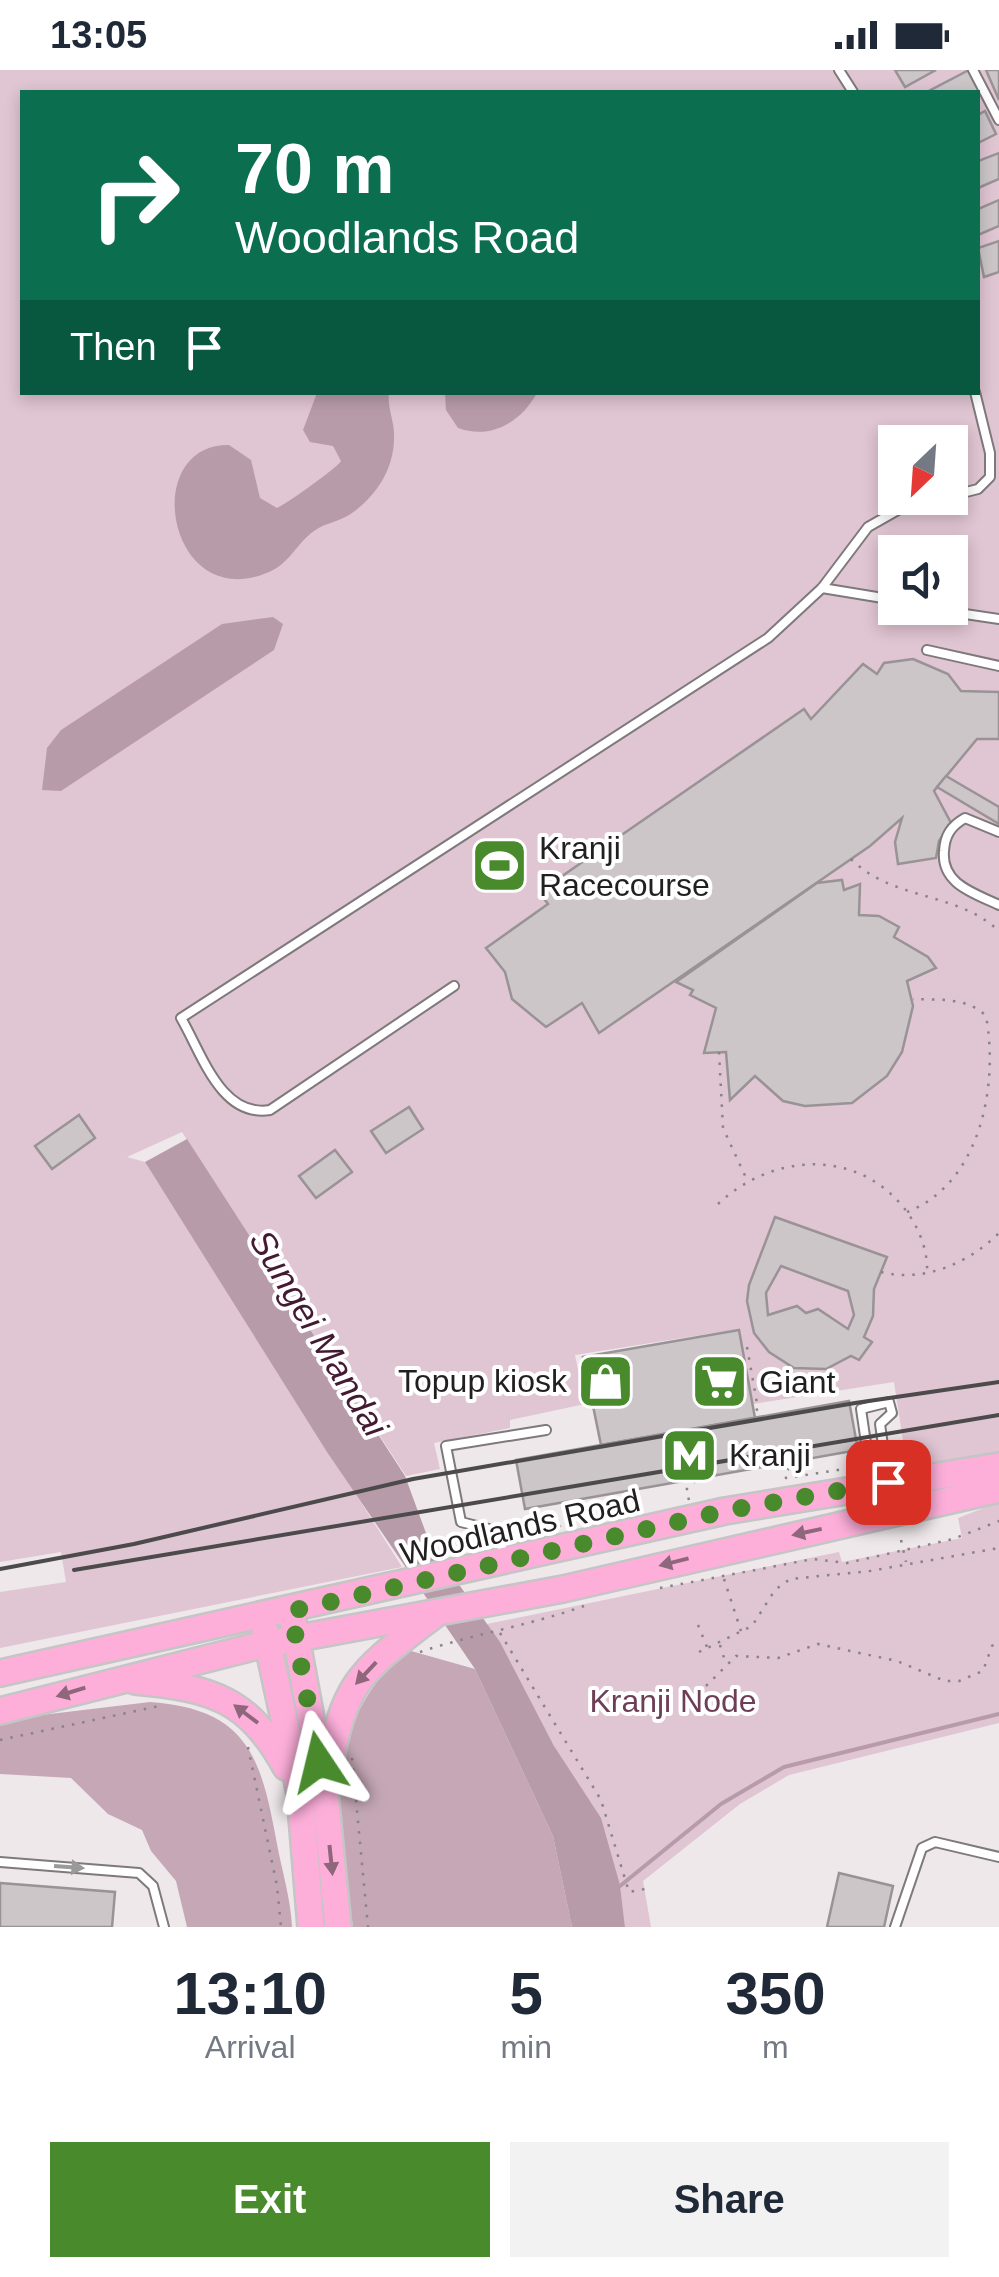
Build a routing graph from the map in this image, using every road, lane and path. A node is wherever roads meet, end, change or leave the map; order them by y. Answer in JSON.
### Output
{"nodes":[{"id":1,"x":973,"y":70,"type":"edge"},
{"id":2,"x":999,"y":120,"type":"edge"},
{"id":3,"x":976,"y":395,"type":"edge"},
{"id":4,"x":968,"y":492,"type":"edge"},
{"id":5,"x":884,"y":515,"type":"edge"},
{"id":6,"x":822,"y":588,"type":"junction"},
{"id":7,"x":878,"y":594,"type":"edge"},
{"id":8,"x":968,"y":614,"type":"edge"},
{"id":9,"x":999,"y":619,"type":"edge"},
{"id":10,"x":927,"y":650,"type":"dead end"},
{"id":11,"x":999,"y":666,"type":"edge"},
{"id":12,"x":999,"y":832,"type":"edge"},
{"id":13,"x":852,"y":859,"type":"dead end"},
{"id":14,"x":948,"y":876,"type":"junction"},
{"id":15,"x":938,"y":898,"type":"junction"},
{"id":16,"x":999,"y":905,"type":"edge"},
{"id":17,"x":999,"y":931,"type":"edge"},
{"id":18,"x":454,"y":986,"type":"dead end"},
{"id":19,"x":912,"y":999,"type":"dead end"},
{"id":20,"x":718,"y":1052,"type":"dead end"},
{"id":21,"x":996,"y":1055,"type":"edge"},
{"id":22,"x":748,"y":1181,"type":"junction"},
{"id":23,"x":718,"y":1204,"type":"dead end"},
{"id":24,"x":907,"y":1212,"type":"junction"},
{"id":25,"x":999,"y":1233,"type":"edge"},
{"id":26,"x":881,"y":1272,"type":"dead end"},
{"id":27,"x":927,"y":1272,"type":"junction"},
{"id":28,"x":748,"y":1347,"type":"dead end"},
{"id":29,"x":754,"y":1410,"type":"dead end"},
{"id":30,"x":546,"y":1430,"type":"dead end"},
{"id":31,"x":854,"y":1451,"type":"dead end"},
{"id":32,"x":853,"y":1460,"type":"dead end"},
{"id":33,"x":797,"y":1461,"type":"dead end"},
{"id":34,"x":999,"y":1466,"type":"edge"},
{"id":35,"x":871,"y":1478,"type":"junction"},
{"id":36,"x":999,"y":1489,"type":"edge"},
{"id":37,"x":999,"y":1521,"type":"edge"},
{"id":38,"x":960,"y":1531,"type":"dead end"},
{"id":39,"x":966,"y":1532,"type":"junction"},
{"id":40,"x":901,"y":1540,"type":"dead end"},
{"id":41,"x":999,"y":1548,"type":"edge"},
{"id":42,"x":904,"y":1552,"type":"junction"},
{"id":43,"x":536,"y":1556,"type":"junction"},
{"id":44,"x":506,"y":1564,"type":"junction"},
{"id":45,"x":906,"y":1564,"type":"junction"},
{"id":46,"x":724,"y":1578,"type":"junction"},
{"id":47,"x":562,"y":1589,"type":"junction"},
{"id":48,"x":644,"y":1591,"type":"dead end"},
{"id":49,"x":588,"y":1604,"type":"dead end"},
{"id":50,"x":440,"y":1610,"type":"junction"},
{"id":51,"x":291,"y":1611,"type":"junction"},
{"id":52,"x":262,"y":1616,"type":"junction"},
{"id":53,"x":698,"y":1625,"type":"dead end"},
{"id":54,"x":499,"y":1632,"type":"junction"},
{"id":55,"x":742,"y":1632,"type":"junction"},
{"id":56,"x":296,"y":1638,"type":"junction"},
{"id":57,"x":999,"y":1640,"type":"edge"},
{"id":58,"x":719,"y":1643,"type":"junction"},
{"id":59,"x":268,"y":1644,"type":"junction"},
{"id":60,"x":707,"y":1648,"type":"junction"},
{"id":61,"x":698,"y":1652,"type":"dead end"},
{"id":62,"x":411,"y":1658,"type":"dead end"},
{"id":63,"x":726,"y":1663,"type":"junction"},
{"id":64,"x":0,"y":1673,"type":"edge"},
{"id":65,"x":112,"y":1679,"type":"junction"},
{"id":66,"x":706,"y":1686,"type":"dead end"},
{"id":67,"x":172,"y":1705,"type":"dead end"},
{"id":68,"x":0,"y":1710,"type":"edge"},
{"id":69,"x":244,"y":1736,"type":"dead end"},
{"id":70,"x":0,"y":1740,"type":"edge"},
{"id":71,"x":352,"y":1746,"type":"dead end"},
{"id":72,"x":312,"y":1793,"type":"junction"},
{"id":73,"x":999,"y":1856,"type":"edge"},
{"id":74,"x":0,"y":1862,"type":"edge"},
{"id":75,"x":645,"y":1889,"type":"dead end"},
{"id":76,"x":164,"y":1927,"type":"edge"},
{"id":77,"x":281,"y":1927,"type":"edge"},
{"id":78,"x":311,"y":1927,"type":"edge"},
{"id":79,"x":338,"y":1927,"type":"edge"},
{"id":80,"x":368,"y":1927,"type":"edge"},
{"id":81,"x":895,"y":1927,"type":"edge"}],
"edges":[{"from":1,"to":2,"type":"lane"},
{"from":3,"to":4,"type":"lane"},
{"from":5,"to":6,"type":"lane"},
{"from":6,"to":7,"type":"lane"},
{"from":6,"to":18,"type":"lane"},
{"from":8,"to":9,"type":"lane"},
{"from":10,"to":11,"type":"lane"},
{"from":12,"to":14,"type":"lane"},
{"from":13,"to":15,"type":"path"},
{"from":14,"to":15,"type":"path"},
{"from":14,"to":16,"type":"lane"},
{"from":15,"to":17,"type":"path"},
{"from":19,"to":21,"type":"path"},
{"from":20,"to":22,"type":"path"},
{"from":21,"to":24,"type":"path"},
{"from":22,"to":23,"type":"path"},
{"from":22,"to":24,"type":"path"},
{"from":24,"to":27,"type":"path"},
{"from":25,"to":27,"type":"path"},
{"from":26,"to":27,"type":"path"},
{"from":28,"to":29,"type":"path"},
{"from":30,"to":44,"type":"lane"},
{"from":31,"to":32,"type":"path"},
{"from":33,"to":35,"type":"path"},
{"from":34,"to":35,"type":"main road","name":"Woodlands Road"},
{"from":35,"to":35,"type":"lane"},
{"from":35,"to":43,"type":"main road","name":"Woodlands Road"},
{"from":36,"to":47,"type":"main road","name":"Woodlands Road","one_way":true},
{"from":37,"to":39,"type":"path"},
{"from":38,"to":39,"type":"path"},
{"from":39,"to":42,"type":"path"},
{"from":40,"to":42,"type":"path"},
{"from":41,"to":45,"type":"path"},
{"from":42,"to":45,"type":"path"},
{"from":42,"to":46,"type":"path"},
{"from":43,"to":44,"type":"main road","name":"Woodlands Road"},
{"from":43,"to":47,"type":"main road"},
{"from":44,"to":51,"type":"main road","name":"Woodlands Road"},
{"from":45,"to":55,"type":"path"},
{"from":46,"to":48,"type":"path"},
{"from":46,"to":55,"type":"path"},
{"from":47,"to":50,"type":"main road","name":"Woodlands Road"},
{"from":49,"to":54,"type":"path"},
{"from":50,"to":56,"type":"main road","name":"Woodlands Road"},
{"from":50,"to":72,"type":"main road","one_way":true},
{"from":51,"to":52,"type":"main road","name":"Woodlands Road"},
{"from":51,"to":56,"type":"main road"},
{"from":52,"to":59,"type":"main road"},
{"from":52,"to":64,"type":"main road","name":"Woodlands Road"},
{"from":53,"to":60,"type":"path"},
{"from":54,"to":62,"type":"path"},
{"from":54,"to":75,"type":"path"},
{"from":55,"to":58,"type":"path"},
{"from":56,"to":59,"type":"main road","name":"Woodlands Road"},
{"from":56,"to":72,"type":"main road"},
{"from":57,"to":63,"type":"path"},
{"from":58,"to":60,"type":"path"},
{"from":58,"to":63,"type":"path"},
{"from":59,"to":65,"type":"main road","name":"Woodlands Road"},
{"from":59,"to":72,"type":"main road"},
{"from":60,"to":61,"type":"path"},
{"from":63,"to":66,"type":"path"},
{"from":65,"to":68,"type":"main road","name":"Woodlands Road","one_way":true},
{"from":72,"to":65,"type":"main road","one_way":true},
{"from":67,"to":70,"type":"path"},
{"from":69,"to":77,"type":"path"},
{"from":71,"to":80,"type":"path"},
{"from":72,"to":78,"type":"main road"},
{"from":72,"to":79,"type":"main road","one_way":true},
{"from":73,"to":81,"type":"lane"},
{"from":74,"to":76,"type":"lane","one_way":true}]}
